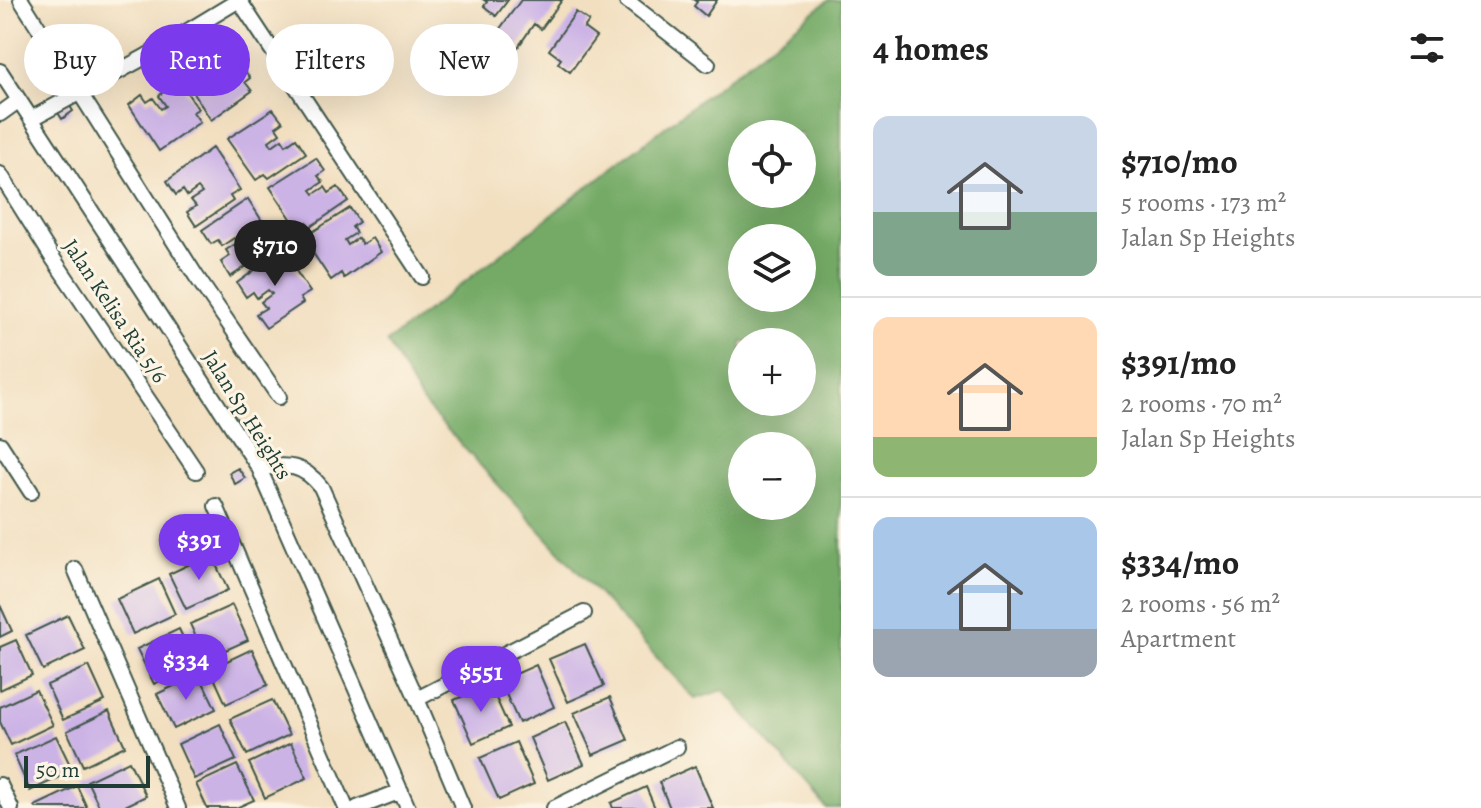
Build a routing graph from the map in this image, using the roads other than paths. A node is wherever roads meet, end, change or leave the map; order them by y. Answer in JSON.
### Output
{"nodes":[{"id":1,"x":21,"y":0,"type":"edge"},
{"id":2,"x":239,"y":0,"type":"edge"},
{"id":3,"x":626,"y":0,"type":"edge"},
{"id":4,"x":37,"y":24,"type":"edge"},
{"id":5,"x":708,"y":64,"type":"dead end"},
{"id":6,"x":124,"y":68,"type":"edge"},
{"id":7,"x":0,"y":71,"type":"edge"},
{"id":8,"x":71,"y":96,"type":"edge"},
{"id":9,"x":83,"y":96,"type":"edge"},
{"id":10,"x":18,"y":101,"type":"junction"},
{"id":11,"x":0,"y":114,"type":"edge"},
{"id":12,"x":31,"y":119,"type":"junction"},
{"id":13,"x":0,"y":174,"type":"edge"},
{"id":14,"x":422,"y":277,"type":"dead end"},
{"id":15,"x":279,"y":397,"type":"dead end"},
{"id":16,"x":0,"y":444,"type":"edge"},
{"id":17,"x":259,"y":468,"type":"junction"},
{"id":18,"x":196,"y":471,"type":"dead end"},
{"id":19,"x":31,"y":492,"type":"dead end"},
{"id":20,"x":216,"y":506,"type":"dead end"},
{"id":21,"x":75,"y":569,"type":"dead end"},
{"id":22,"x":584,"y":613,"type":"dead end"},
{"id":23,"x":417,"y":699,"type":"junction"},
{"id":24,"x":677,"y":747,"type":"dead end"},
{"id":25,"x":0,"y":785,"type":"edge"},
{"id":26,"x":401,"y":791,"type":"junction"},
{"id":27,"x":11,"y":808,"type":"edge"},
{"id":28,"x":178,"y":808,"type":"edge"},
{"id":29,"x":346,"y":808,"type":"edge"},
{"id":30,"x":357,"y":808,"type":"edge"},
{"id":31,"x":408,"y":808,"type":"edge"},
{"id":32,"x":463,"y":808,"type":"edge"},
{"id":33,"x":554,"y":808,"type":"edge"}],
"edges":[{"from":1,"to":4,"type":"street"},
{"from":2,"to":6,"type":"street"},
{"from":2,"to":14,"type":"street"},
{"from":3,"to":5,"type":"street"},
{"from":7,"to":10,"type":"street","name":"Jalan Sp Heights"},
{"from":8,"to":12,"type":"street"},
{"from":9,"to":15,"type":"street"},
{"from":10,"to":11,"type":"street"},
{"from":10,"to":12,"type":"street","name":"Jalan Sp Heights"},
{"from":12,"to":17,"type":"street","name":"Jalan Sp Heights"},
{"from":13,"to":18,"type":"street","name":"Jalan Kelisa Ria 5/6"},
{"from":16,"to":19,"type":"street"},
{"from":17,"to":23,"type":"street"},
{"from":17,"to":26,"type":"street","name":"Jalan Sp Heights"},
{"from":20,"to":29,"type":"street"},
{"from":21,"to":28,"type":"street"},
{"from":22,"to":23,"type":"street"},
{"from":23,"to":32,"type":"street"},
{"from":24,"to":33,"type":"street"},
{"from":25,"to":27,"type":"street"},
{"from":26,"to":30,"type":"street"},
{"from":26,"to":31,"type":"street","name":"Jalan Sp Heights"}]}
